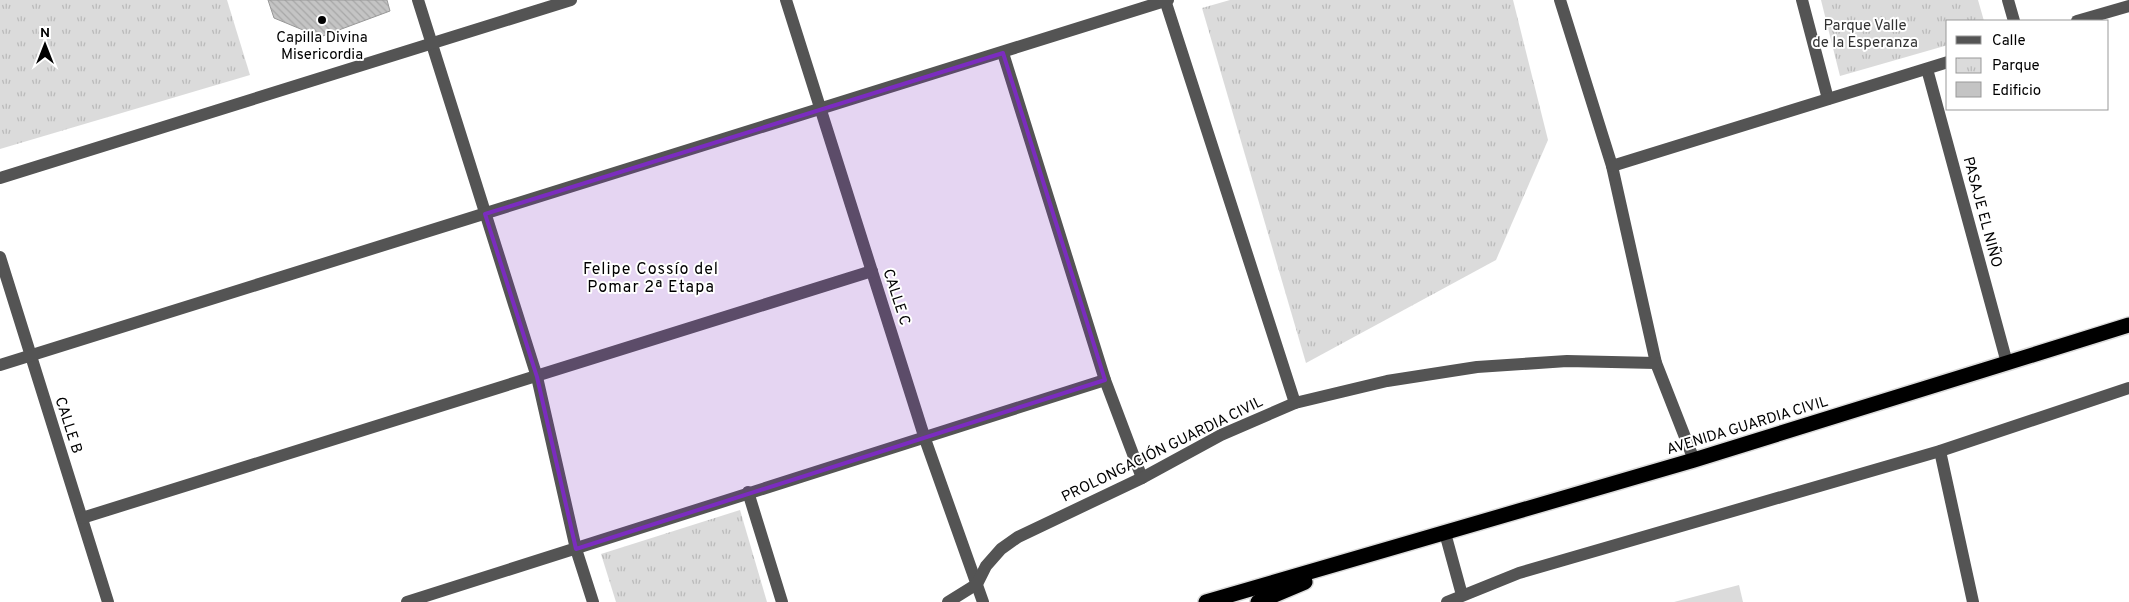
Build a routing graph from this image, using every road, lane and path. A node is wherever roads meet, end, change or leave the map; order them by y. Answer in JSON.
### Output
{"nodes":[{"id":1,"x":418,"y":0,"type":"edge"},
{"id":2,"x":571,"y":0,"type":"edge"},
{"id":3,"x":786,"y":0,"type":"edge"},
{"id":4,"x":1166,"y":0,"type":"edge"},
{"id":5,"x":1560,"y":0,"type":"edge"},
{"id":6,"x":1802,"y":0,"type":"edge"},
{"id":7,"x":2008,"y":0,"type":"edge"},
{"id":8,"x":2129,"y":6,"type":"edge"},
{"id":9,"x":2014,"y":20,"type":"edge"},
{"id":10,"x":2080,"y":20,"type":"edge"},
{"id":11,"x":432,"y":44,"type":"junction"},
{"id":12,"x":1003,"y":53,"type":"junction"},
{"id":13,"x":1946,"y":63,"type":"edge"},
{"id":14,"x":1927,"y":69,"type":"junction"},
{"id":15,"x":1828,"y":100,"type":"junction"},
{"id":16,"x":821,"y":109,"type":"junction"},
{"id":17,"x":1612,"y":166,"type":"junction"},
{"id":18,"x":0,"y":178,"type":"edge"},
{"id":19,"x":485,"y":214,"type":"junction"},
{"id":20,"x":0,"y":257,"type":"edge"},
{"id":21,"x":872,"y":271,"type":"junction"},
{"id":22,"x":2129,"y":325,"type":"edge"},
{"id":23,"x":30,"y":356,"type":"junction"},
{"id":24,"x":1656,"y":363,"type":"junction"},
{"id":25,"x":2007,"y":363,"type":"junction"},
{"id":26,"x":0,"y":366,"type":"edge"},
{"id":27,"x":537,"y":376,"type":"junction"},
{"id":28,"x":1105,"y":380,"type":"junction"},
{"id":29,"x":2129,"y":388,"type":"edge"},
{"id":30,"x":1295,"y":403,"type":"junction"},
{"id":31,"x":925,"y":438,"type":"junction"},
{"id":32,"x":1940,"y":451,"type":"junction"},
{"id":33,"x":1694,"y":460,"type":"junction"},
{"id":34,"x":1142,"y":478,"type":"junction"},
{"id":35,"x":748,"y":492,"type":"junction"},
{"id":36,"x":82,"y":518,"type":"junction"},
{"id":37,"x":1446,"y":533,"type":"junction"},
{"id":38,"x":576,"y":549,"type":"junction"},
{"id":39,"x":1374,"y":554,"type":"junction"},
{"id":40,"x":977,"y":584,"type":"junction"},
{"id":41,"x":1462,"y":595,"type":"junction"},
{"id":42,"x":108,"y":602,"type":"edge"},
{"id":43,"x":407,"y":602,"type":"edge"},
{"id":44,"x":593,"y":602,"type":"edge"},
{"id":45,"x":782,"y":602,"type":"edge"},
{"id":46,"x":948,"y":602,"type":"edge"},
{"id":47,"x":983,"y":602,"type":"edge"},
{"id":48,"x":1206,"y":602,"type":"edge"},
{"id":49,"x":1258,"y":602,"type":"edge"},
{"id":50,"x":1447,"y":602,"type":"edge"},
{"id":51,"x":1974,"y":602,"type":"edge"}],
"edges":[{"from":1,"to":11,"type":"street"},
{"from":2,"to":11,"type":"street"},
{"from":3,"to":16,"type":"street","name":"CALLE C"},
{"from":4,"to":12,"type":"street"},
{"from":4,"to":30,"type":"street"},
{"from":5,"to":17,"type":"street"},
{"from":6,"to":15,"type":"street"},
{"from":7,"to":9,"type":"street"},
{"from":8,"to":10,"type":"street"},
{"from":11,"to":18,"type":"street"},
{"from":11,"to":19,"type":"street"},
{"from":12,"to":16,"type":"street"},
{"from":12,"to":28,"type":"street"},
{"from":13,"to":14,"type":"street"},
{"from":14,"to":15,"type":"street"},
{"from":14,"to":25,"type":"street","name":"PASAJE EL NIÑO"},
{"from":15,"to":17,"type":"street"},
{"from":16,"to":19,"type":"street"},
{"from":16,"to":21,"type":"street","name":"CALLE C"},
{"from":17,"to":24,"type":"street"},
{"from":19,"to":23,"type":"street"},
{"from":19,"to":27,"type":"street"},
{"from":20,"to":23,"type":"street","name":"CALLE B"},
{"from":21,"to":27,"type":"street"},
{"from":21,"to":31,"type":"street","name":"CALLE C"},
{"from":22,"to":25,"type":"highway","name":"AVENIDA GUARDIA CIVIL"},
{"from":23,"to":26,"type":"street"},
{"from":23,"to":36,"type":"street","name":"CALLE B"},
{"from":24,"to":30,"type":"street","name":"PROLONGACIÓN GUARDIA CIVIL"},
{"from":24,"to":33,"type":"street"},
{"from":25,"to":33,"type":"highway","name":"AVENIDA GUARDIA CIVIL"},
{"from":27,"to":36,"type":"street"},
{"from":27,"to":38,"type":"street"},
{"from":28,"to":31,"type":"street"},
{"from":28,"to":34,"type":"street"},
{"from":29,"to":32,"type":"street"},
{"from":30,"to":34,"type":"street","name":"PROLONGACIÓN GUARDIA CIVIL"},
{"from":31,"to":35,"type":"street"},
{"from":31,"to":40,"type":"street","name":"CALLE C"},
{"from":32,"to":41,"type":"street"},
{"from":32,"to":51,"type":"street"},
{"from":33,"to":37,"type":"highway","name":"AVENIDA GUARDIA CIVIL"},
{"from":34,"to":40,"type":"street","name":"PROLONGACIÓN GUARDIA CIVIL"},
{"from":35,"to":38,"type":"street"},
{"from":35,"to":45,"type":"street"},
{"from":36,"to":42,"type":"street","name":"CALLE B"},
{"from":37,"to":39,"type":"highway","name":"AVENIDA GUARDIA CIVIL"},
{"from":37,"to":41,"type":"street"},
{"from":38,"to":43,"type":"street"},
{"from":38,"to":44,"type":"street"},
{"from":39,"to":48,"type":"highway","name":"AVENIDA GUARDIA CIVIL"},
{"from":39,"to":49,"type":"highway","name":"AVENIDA GUARDIA CIVIL"},
{"from":40,"to":46,"type":"street","name":"PROLONGACIÓN GUARDIA CIVIL"},
{"from":40,"to":47,"type":"street","name":"CALLE C"},
{"from":41,"to":50,"type":"street"}]}
